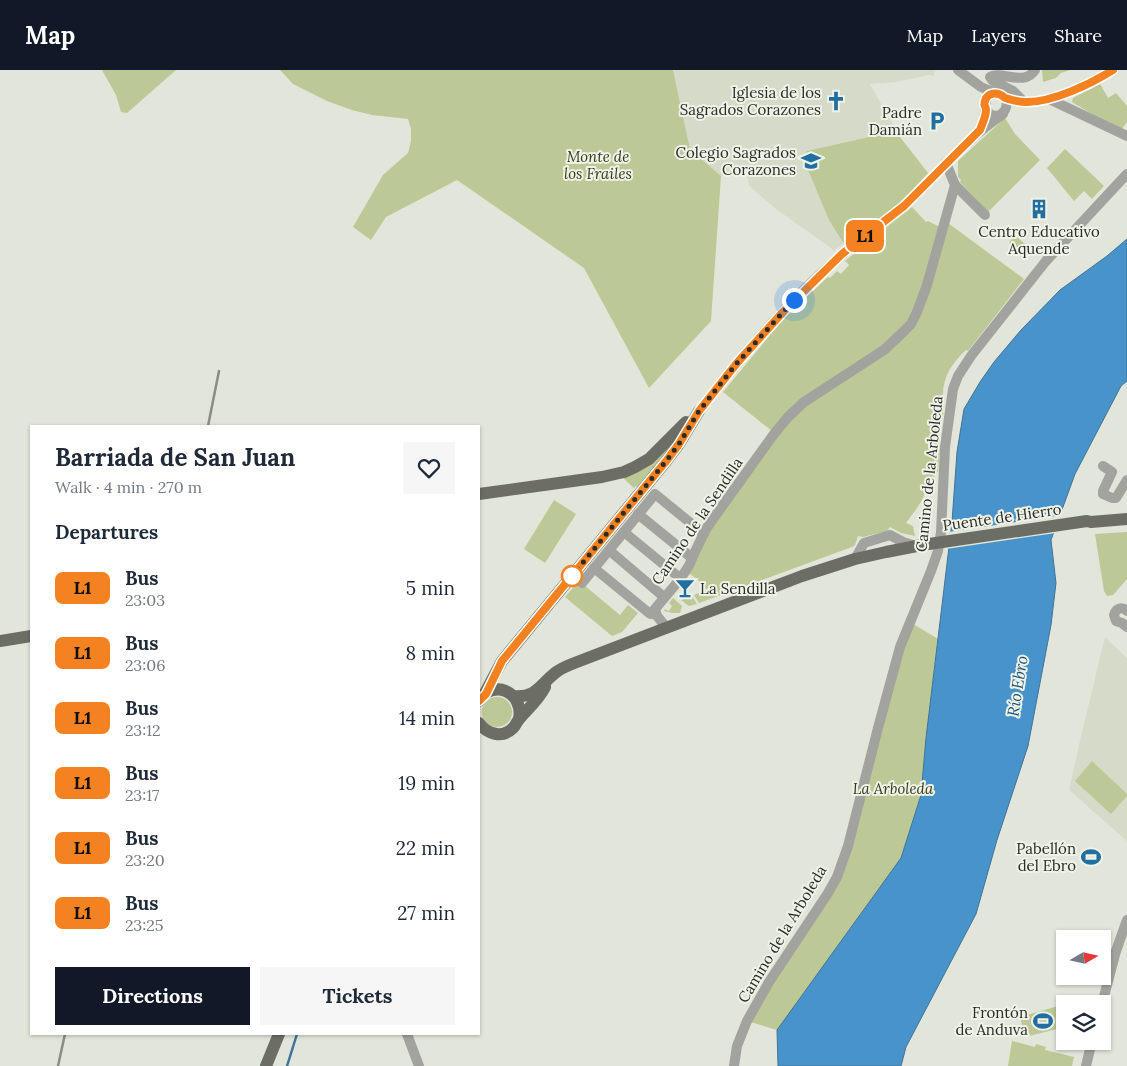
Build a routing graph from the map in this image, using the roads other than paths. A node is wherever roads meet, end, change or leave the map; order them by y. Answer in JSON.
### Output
{"nodes":[{"id":1,"x":958,"y":70,"type":"edge"},
{"id":2,"x":1035,"y":70,"type":"edge"},
{"id":3,"x":1113,"y":70,"type":"edge"},
{"id":4,"x":981,"y":87,"type":"junction"},
{"id":5,"x":1065,"y":94,"type":"junction"},
{"id":6,"x":1002,"y":96,"type":"junction"},
{"id":7,"x":1049,"y":99,"type":"junction"},
{"id":8,"x":1024,"y":102,"type":"junction"},
{"id":9,"x":985,"y":106,"type":"junction"},
{"id":10,"x":1066,"y":106,"type":"junction"},
{"id":11,"x":1005,"y":112,"type":"junction"},
{"id":12,"x":980,"y":130,"type":"junction"},
{"id":13,"x":1127,"y":136,"type":"edge"},
{"id":14,"x":946,"y":163,"type":"junction"},
{"id":15,"x":1127,"y":174,"type":"edge"},
{"id":16,"x":955,"y":185,"type":"junction"},
{"id":17,"x":984,"y":215,"type":"dead end"},
{"id":18,"x":699,"y":411,"type":"junction"},
{"id":19,"x":1103,"y":466,"type":"dead end"},
{"id":20,"x":1127,"y":480,"type":"edge"},
{"id":21,"x":480,"y":494,"type":"edge"},
{"id":22,"x":1127,"y":513,"type":"edge"},
{"id":23,"x":638,"y":514,"type":"junction"},
{"id":24,"x":1127,"y":519,"type":"edge"},
{"id":25,"x":1087,"y":521,"type":"junction"},
{"id":26,"x":624,"y":532,"type":"junction"},
{"id":27,"x":704,"y":534,"type":"junction"},
{"id":28,"x":883,"y":537,"type":"junction"},
{"id":29,"x":601,"y":541,"type":"junction"},
{"id":30,"x":871,"y":541,"type":"junction"},
{"id":31,"x":919,"y":545,"type":"junction"},
{"id":32,"x":610,"y":551,"type":"junction"},
{"id":33,"x":881,"y":553,"type":"junction"},
{"id":34,"x":692,"y":558,"type":"junction"},
{"id":35,"x":855,"y":559,"type":"junction"},
{"id":36,"x":594,"y":568,"type":"junction"},
{"id":37,"x":680,"y":578,"type":"junction"},
{"id":38,"x":582,"y":583,"type":"dead end"},
{"id":39,"x":664,"y":597,"type":"junction"},
{"id":40,"x":1127,"y":599,"type":"edge"},
{"id":41,"x":656,"y":609,"type":"junction"},
{"id":42,"x":1123,"y":610,"type":"edge"},
{"id":43,"x":1125,"y":623,"type":"edge"},
{"id":44,"x":663,"y":624,"type":"junction"},
{"id":45,"x":30,"y":636,"type":"edge"},
{"id":46,"x":0,"y":641,"type":"edge"},
{"id":47,"x":502,"y":661,"type":"junction"},
{"id":48,"x":550,"y":677,"type":"junction"},
{"id":49,"x":509,"y":693,"type":"junction"},
{"id":50,"x":482,"y":697,"type":"edge"},
{"id":51,"x":519,"y":719,"type":"junction"},
{"id":52,"x":484,"y":733,"type":"edge"},
{"id":53,"x":1127,"y":920,"type":"edge"},
{"id":54,"x":1104,"y":995,"type":"edge"},
{"id":55,"x":279,"y":1035,"type":"edge"},
{"id":56,"x":407,"y":1035,"type":"edge"},
{"id":57,"x":1090,"y":1050,"type":"edge"},
{"id":58,"x":266,"y":1066,"type":"edge"},
{"id":59,"x":419,"y":1066,"type":"edge"},
{"id":60,"x":734,"y":1066,"type":"edge"},
{"id":61,"x":1086,"y":1066,"type":"edge"}],
"edges":[{"from":1,"to":4,"type":"street"},
{"from":2,"to":8,"type":"street"},
{"from":3,"to":5,"type":"street"},
{"from":4,"to":6,"type":"street"},
{"from":4,"to":9,"type":"street"},
{"from":5,"to":7,"type":"street"},
{"from":5,"to":10,"type":"street"},
{"from":6,"to":8,"type":"street"},
{"from":6,"to":9,"type":"street"},
{"from":6,"to":11,"type":"street"},
{"from":7,"to":8,"type":"street"},
{"from":7,"to":10,"type":"street"},
{"from":8,"to":11,"type":"street"},
{"from":9,"to":11,"type":"street"},
{"from":9,"to":12,"type":"street"},
{"from":10,"to":13,"type":"street"},
{"from":11,"to":12,"type":"street"},
{"from":12,"to":14,"type":"street"},
{"from":14,"to":16,"type":"street"},
{"from":14,"to":18,"type":"street"},
{"from":15,"to":60,"type":"street","name":"Camino de la Arboleda"},
{"from":16,"to":17,"type":"street"},
{"from":16,"to":27,"type":"street","name":"Camino de la Sendilla"},
{"from":18,"to":21,"type":"main road"},
{"from":18,"to":29,"type":"main road"},
{"from":19,"to":20,"type":"street"},
{"from":22,"to":25,"type":"main road"},
{"from":23,"to":26,"type":"street"},
{"from":23,"to":27,"type":"street"},
{"from":23,"to":34,"type":"street"},
{"from":24,"to":25,"type":"main road"},
{"from":25,"to":31,"type":"main road","name":"Puente de Hierro"},
{"from":26,"to":32,"type":"street"},
{"from":26,"to":37,"type":"street"},
{"from":27,"to":34,"type":"street","name":"Camino de la Sendilla"},
{"from":28,"to":30,"type":"street"},
{"from":28,"to":31,"type":"street"},
{"from":28,"to":33,"type":"street"},
{"from":29,"to":32,"type":"street"},
{"from":29,"to":47,"type":"main road"},
{"from":30,"to":33,"type":"street"},
{"from":30,"to":35,"type":"street"},
{"from":31,"to":33,"type":"main road","name":"Puente de Hierro"},
{"from":32,"to":36,"type":"street"},
{"from":32,"to":39,"type":"street"},
{"from":33,"to":35,"type":"main road","name":"Puente de Hierro"},
{"from":34,"to":37,"type":"street","name":"Camino de la Sendilla"},
{"from":35,"to":44,"type":"main road","name":"Puente de Hierro"},
{"from":36,"to":38,"type":"street"},
{"from":36,"to":41,"type":"street"},
{"from":37,"to":39,"type":"street","name":"Camino de la Sendilla"},
{"from":39,"to":41,"type":"street","name":"Camino de la Sendilla"},
{"from":40,"to":42,"type":"street"},
{"from":41,"to":44,"type":"street"},
{"from":42,"to":43,"type":"street"},
{"from":44,"to":48,"type":"main road","name":"Puente de Hierro"},
{"from":45,"to":46,"type":"main road"},
{"from":47,"to":49,"type":"main road"},
{"from":47,"to":50,"type":"main road"},
{"from":48,"to":49,"type":"main road","name":"Puente de Hierro"},
{"from":48,"to":51,"type":"main road"},
{"from":49,"to":50,"type":"main road","name":"Puente de Hierro"},
{"from":49,"to":51,"type":"main road"},
{"from":51,"to":52,"type":"main road"},
{"from":53,"to":54,"type":"street"},
{"from":55,"to":58,"type":"main road"},
{"from":56,"to":59,"type":"street"},
{"from":57,"to":61,"type":"street"}]}
